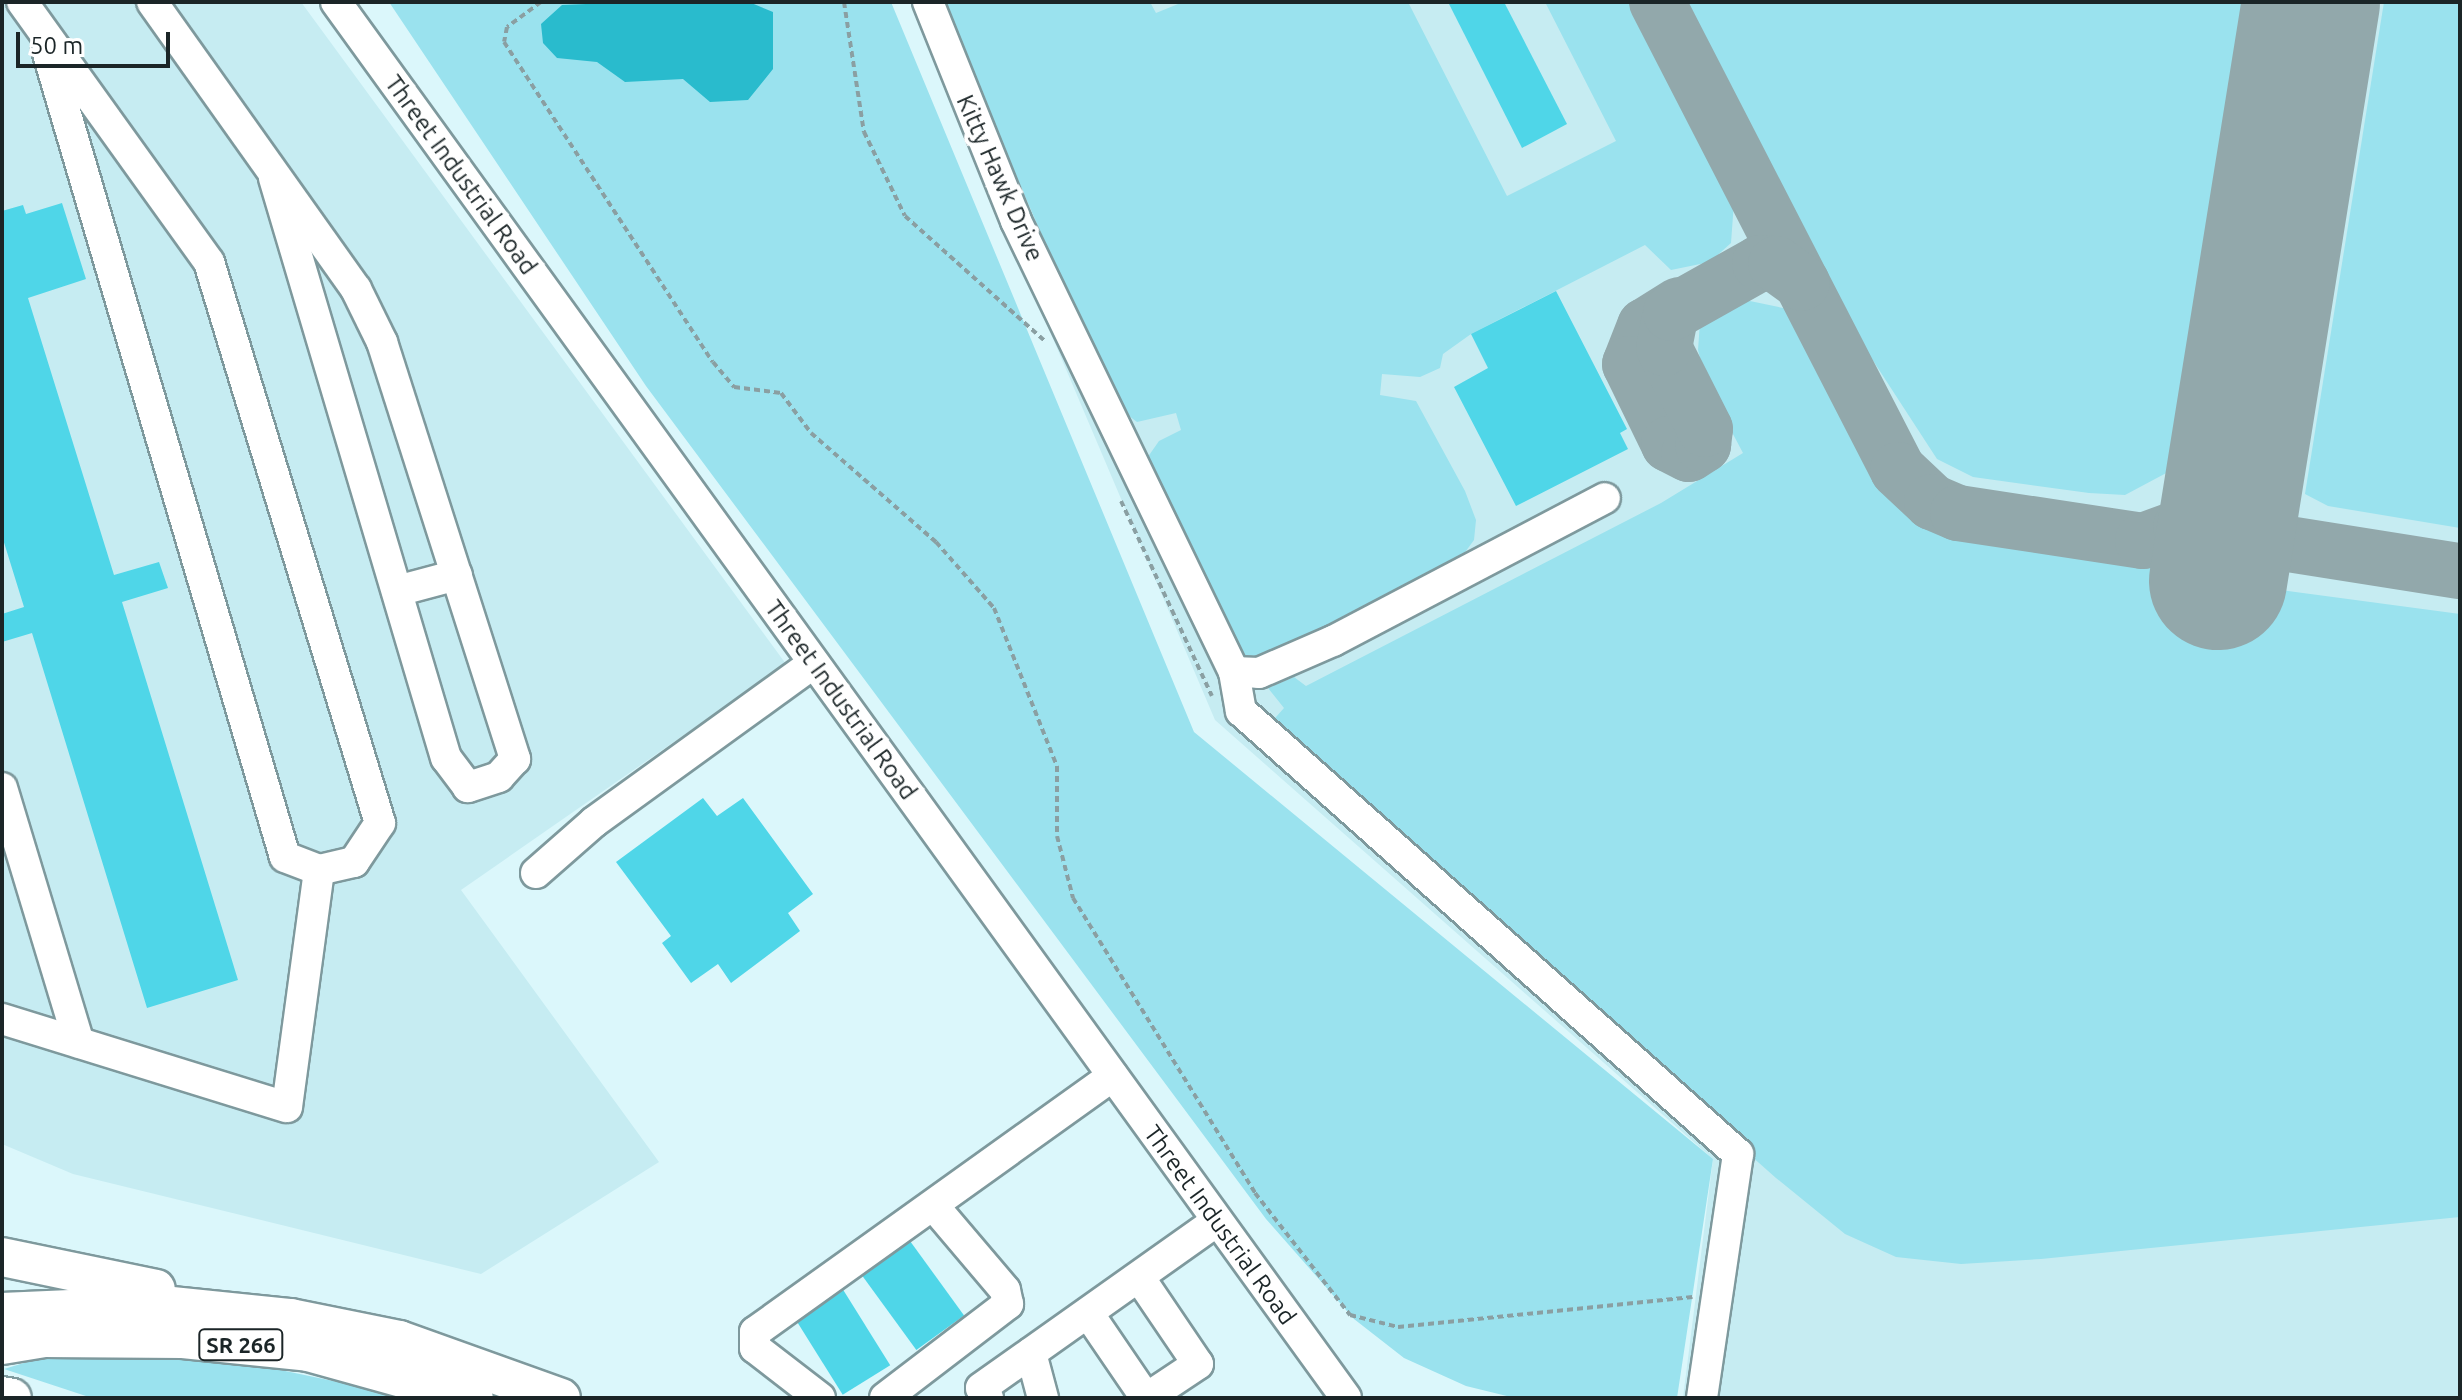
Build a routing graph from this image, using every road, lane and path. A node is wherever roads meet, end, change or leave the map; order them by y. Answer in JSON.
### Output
{"nodes":[{"id":1,"x":22,"y":2,"type":"edge"},
{"id":2,"x":152,"y":2,"type":"edge"},
{"id":3,"x":336,"y":2,"type":"edge"},
{"id":4,"x":541,"y":2,"type":"edge"},
{"id":5,"x":928,"y":2,"type":"edge"},
{"id":6,"x":41,"y":29,"type":"junction"},
{"id":7,"x":274,"y":178,"type":"junction"},
{"id":8,"x":1605,"y":498,"type":"dead end"},
{"id":9,"x":457,"y":575,"type":"junction"},
{"id":10,"x":397,"y":591,"type":"junction"},
{"id":11,"x":814,"y":663,"type":"junction"},
{"id":12,"x":1234,"y":672,"type":"junction"},
{"id":13,"x":2,"y":788,"type":"edge"},
{"id":14,"x":319,"y":870,"type":"junction"},
{"id":15,"x":536,"y":873,"type":"dead end"},
{"id":16,"x":2,"y":1019,"type":"edge"},
{"id":17,"x":79,"y":1043,"type":"junction"},
{"id":18,"x":1113,"y":1076,"type":"junction"},
{"id":19,"x":933,"y":1205,"type":"junction"},
{"id":20,"x":1217,"y":1221,"type":"junction"},
{"id":21,"x":2,"y":1257,"type":"edge"},
{"id":22,"x":1139,"y":1277,"type":"junction"},
{"id":23,"x":1694,"y":1297,"type":"dead end"},
{"id":24,"x":2,"y":1312,"type":"edge"},
{"id":25,"x":1088,"y":1313,"type":"junction"},
{"id":26,"x":291,"y":1318,"type":"junction"},
{"id":27,"x":2,"y":1345,"type":"edge"},
{"id":28,"x":1031,"y":1353,"type":"junction"},
{"id":29,"x":2,"y":1396,"type":"edge"},
{"id":30,"x":12,"y":1398,"type":"edge"},
{"id":31,"x":474,"y":1398,"type":"edge"},
{"id":32,"x":561,"y":1398,"type":"edge"},
{"id":33,"x":820,"y":1398,"type":"edge"},
{"id":34,"x":885,"y":1398,"type":"edge"},
{"id":35,"x":988,"y":1398,"type":"edge"},
{"id":36,"x":1043,"y":1398,"type":"edge"},
{"id":37,"x":1146,"y":1398,"type":"edge"},
{"id":38,"x":1346,"y":1398,"type":"edge"},
{"id":39,"x":1702,"y":1398,"type":"edge"}],
"edges":[{"from":1,"to":6,"type":"street"},
{"from":2,"to":7,"type":"street"},
{"from":3,"to":11,"type":"street","name":"Threet Industrial Road"},
{"from":4,"to":23,"type":"path"},
{"from":5,"to":12,"type":"street","name":"Kitty Hawk Drive"},
{"from":6,"to":14,"type":"street"},
{"from":6,"to":14,"type":"street"},
{"from":7,"to":9,"type":"street"},
{"from":7,"to":10,"type":"street"},
{"from":8,"to":12,"type":"street"},
{"from":9,"to":10,"type":"street"},
{"from":9,"to":10,"type":"street"},
{"from":11,"to":15,"type":"street"},
{"from":11,"to":18,"type":"street","name":"Threet Industrial Road"},
{"from":12,"to":39,"type":"street","name":"Kitty Hawk Drive"},
{"from":13,"to":17,"type":"street"},
{"from":14,"to":17,"type":"street"},
{"from":16,"to":17,"type":"street"},
{"from":18,"to":19,"type":"street"},
{"from":18,"to":20,"type":"street","name":"Threet Industrial Road"},
{"from":19,"to":33,"type":"street"},
{"from":19,"to":34,"type":"street"},
{"from":20,"to":22,"type":"street"},
{"from":20,"to":38,"type":"street","name":"Threet Industrial Road"},
{"from":21,"to":26,"type":"main road"},
{"from":22,"to":25,"type":"street"},
{"from":22,"to":37,"type":"street"},
{"from":24,"to":26,"type":"main road","number":"SR 266"},
{"from":25,"to":28,"type":"street"},
{"from":25,"to":37,"type":"street"},
{"from":26,"to":32,"type":"main road","number":"SR 266"},
{"from":27,"to":31,"type":"main road","number":"SR 266"},
{"from":28,"to":35,"type":"street"},
{"from":28,"to":36,"type":"street"},
{"from":29,"to":30,"type":"main road"}]}
